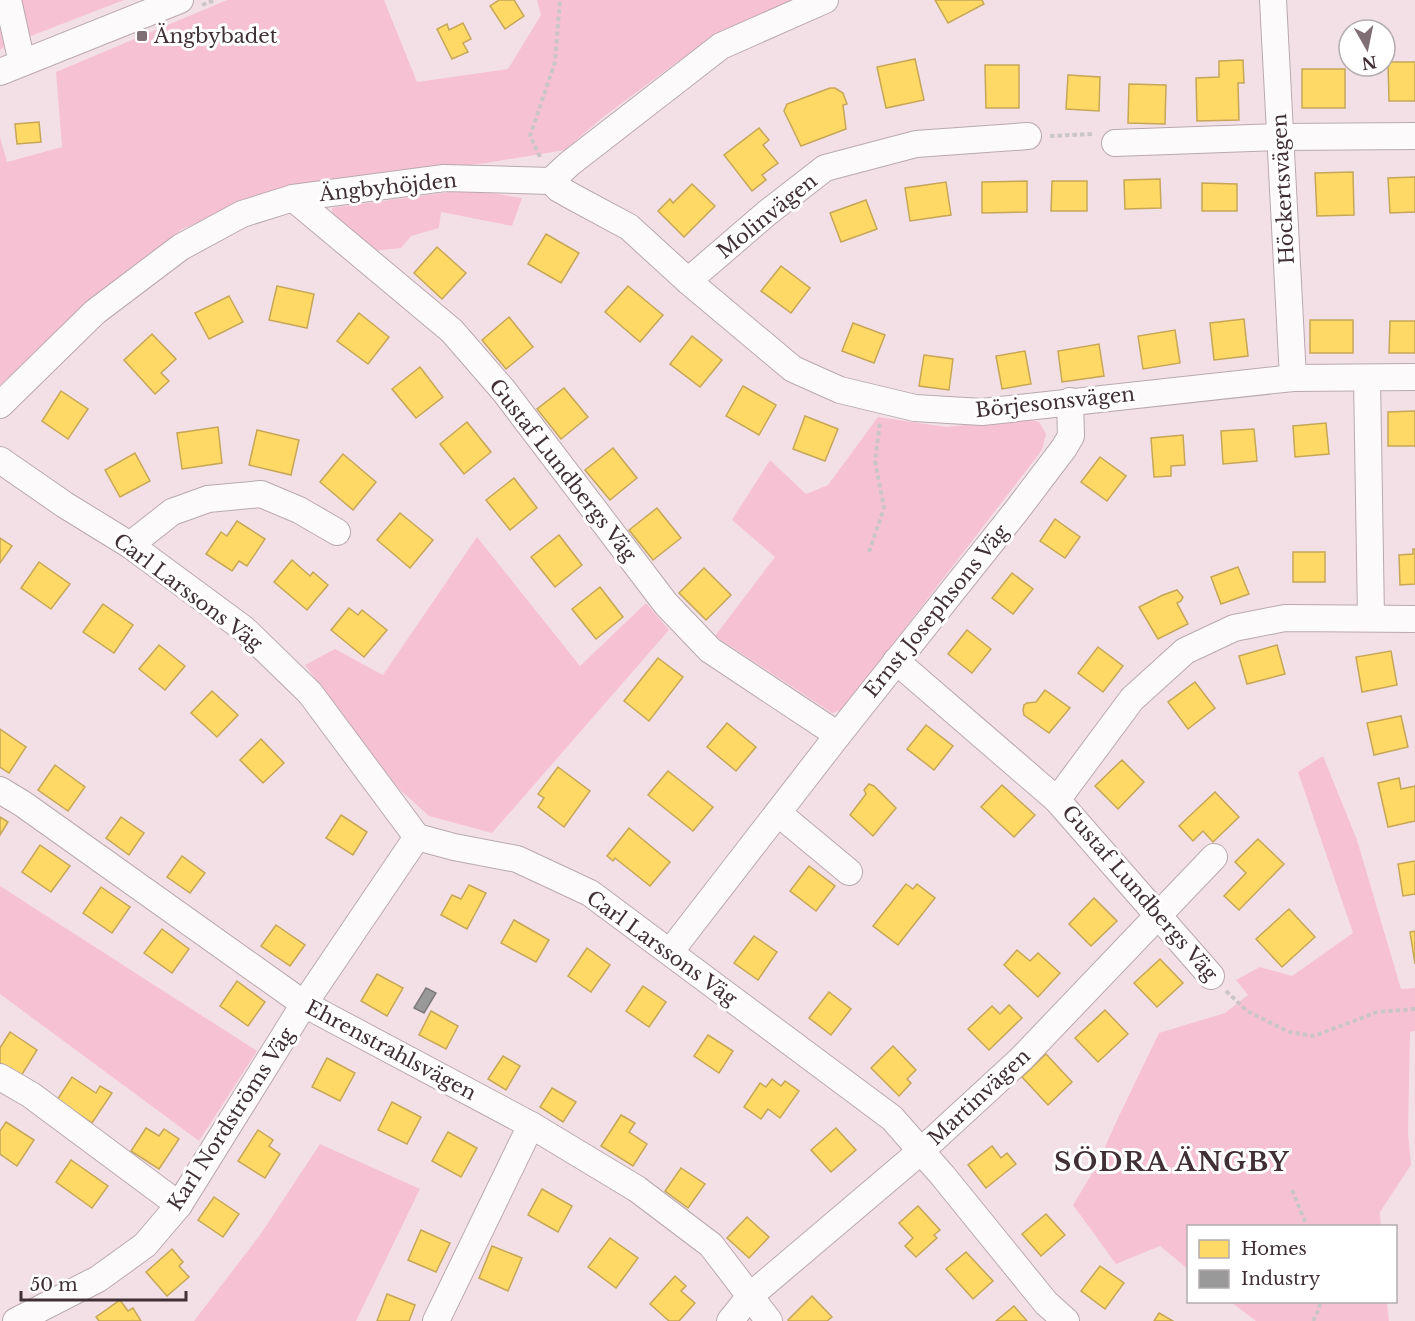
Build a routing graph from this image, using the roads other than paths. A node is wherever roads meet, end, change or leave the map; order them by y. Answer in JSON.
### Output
{"nodes":[{"id":1,"x":9,"y":0,"type":"edge"},
{"id":2,"x":180,"y":0,"type":"edge"},
{"id":3,"x":825,"y":0,"type":"edge"},
{"id":4,"x":1273,"y":0,"type":"edge"},
{"id":5,"x":11,"y":67,"type":"edge"},
{"id":6,"x":1028,"y":136,"type":"road end"},
{"id":7,"x":1415,"y":136,"type":"edge"},
{"id":8,"x":1281,"y":137,"type":"junction"},
{"id":9,"x":1115,"y":143,"type":"road end"},
{"id":10,"x":551,"y":181,"type":"junction"},
{"id":11,"x":293,"y":198,"type":"junction"},
{"id":12,"x":688,"y":281,"type":"junction"},
{"id":13,"x":1415,"y":377,"type":"edge"},
{"id":14,"x":1293,"y":378,"type":"junction"},
{"id":15,"x":1366,"y":378,"type":"junction"},
{"id":16,"x":1070,"y":401,"type":"junction"},
{"id":17,"x":0,"y":405,"type":"edge"},
{"id":18,"x":0,"y":459,"type":"edge"},
{"id":19,"x":337,"y":532,"type":"dead end"},
{"id":20,"x":129,"y":545,"type":"junction"},
{"id":21,"x":1371,"y":618,"type":"junction"},
{"id":22,"x":1415,"y":619,"type":"edge"},
{"id":23,"x":896,"y":661,"type":"junction"},
{"id":24,"x":838,"y":735,"type":"junction"},
{"id":25,"x":0,"y":790,"type":"edge"},
{"id":26,"x":1057,"y":800,"type":"junction"},
{"id":27,"x":778,"y":813,"type":"junction"},
{"id":28,"x":417,"y":837,"type":"junction"},
{"id":29,"x":1214,"y":857,"type":"dead end"},
{"id":30,"x":849,"y":872,"type":"dead end"},
{"id":31,"x":1158,"y":915,"type":"junction"},
{"id":32,"x":670,"y":952,"type":"junction"},
{"id":33,"x":1211,"y":976,"type":"road end"},
{"id":34,"x":304,"y":1004,"type":"junction"},
{"id":35,"x":0,"y":1077,"type":"edge"},
{"id":36,"x":531,"y":1125,"type":"junction"},
{"id":37,"x":921,"y":1151,"type":"junction"},
{"id":38,"x":178,"y":1205,"type":"junction"},
{"id":39,"x":750,"y":1296,"type":"junction"},
{"id":40,"x":16,"y":1321,"type":"edge"},
{"id":41,"x":436,"y":1321,"type":"edge"},
{"id":42,"x":730,"y":1321,"type":"edge"},
{"id":43,"x":769,"y":1321,"type":"edge"},
{"id":44,"x":1066,"y":1321,"type":"edge"}],
"edges":[{"from":1,"to":5,"type":"street"},
{"from":2,"to":5,"type":"street"},
{"from":3,"to":10,"type":"street"},
{"from":4,"to":8,"type":"street","name":"Höckertsvägen"},
{"from":6,"to":12,"type":"street","name":"Molinvägen"},
{"from":7,"to":8,"type":"street"},
{"from":8,"to":9,"type":"street"},
{"from":8,"to":14,"type":"street","name":"Höckertsvägen"},
{"from":10,"to":11,"type":"street","name":"Ängbyhöjden"},
{"from":10,"to":12,"type":"street","name":"Börjesonsvägen"},
{"from":11,"to":17,"type":"street","name":"Ängbyhöjden"},
{"from":11,"to":24,"type":"street","name":"Gustaf Lundbergs Väg"},
{"from":12,"to":16,"type":"street","name":"Börjesonsvägen"},
{"from":13,"to":15,"type":"street","name":"Börjesonsvägen"},
{"from":14,"to":15,"type":"street","name":"Börjesonsvägen"},
{"from":14,"to":16,"type":"street","name":"Börjesonsvägen"},
{"from":15,"to":21,"type":"street"},
{"from":16,"to":23,"type":"street","name":"Ernst Josephsons Väg"},
{"from":18,"to":20,"type":"street","name":"Carl Larssons Väg"},
{"from":19,"to":20,"type":"street"},
{"from":20,"to":28,"type":"street","name":"Carl Larssons Väg"},
{"from":21,"to":22,"type":"street"},
{"from":21,"to":26,"type":"street"},
{"from":23,"to":24,"type":"street","name":"Ernst Josephsons Väg"},
{"from":23,"to":26,"type":"street","name":"Gustaf Lundbergs Väg"},
{"from":24,"to":27,"type":"street","name":"Ernst Josephsons Väg"},
{"from":25,"to":34,"type":"street","name":"Ehrenstrahlsvägen"},
{"from":26,"to":31,"type":"street","name":"Gustaf Lundbergs Väg"},
{"from":27,"to":30,"type":"street"},
{"from":27,"to":32,"type":"street","name":"Ernst Josephsons Väg"},
{"from":28,"to":32,"type":"street","name":"Carl Larssons Väg"},
{"from":28,"to":34,"type":"street","name":"Karl Nordströms Väg"},
{"from":29,"to":31,"type":"street","name":"Martinvägen"},
{"from":31,"to":33,"type":"street","name":"Gustaf Lundbergs Väg"},
{"from":31,"to":37,"type":"street","name":"Martinvägen"},
{"from":32,"to":37,"type":"street","name":"Carl Larssons Väg"},
{"from":34,"to":36,"type":"street","name":"Ehrenstrahlsvägen"},
{"from":34,"to":38,"type":"street","name":"Karl Nordströms Väg"},
{"from":35,"to":38,"type":"street"},
{"from":36,"to":39,"type":"street","name":"Ehrenstrahlsvägen"},
{"from":36,"to":41,"type":"street"},
{"from":37,"to":39,"type":"street","name":"Martinvägen"},
{"from":37,"to":44,"type":"street","name":"Carl Larssons Väg"},
{"from":38,"to":40,"type":"street","name":"Karl Nordströms Väg"},
{"from":39,"to":42,"type":"street","name":"Martinvägen"},
{"from":39,"to":43,"type":"street","name":"Ehrenstrahlsvägen"}]}
